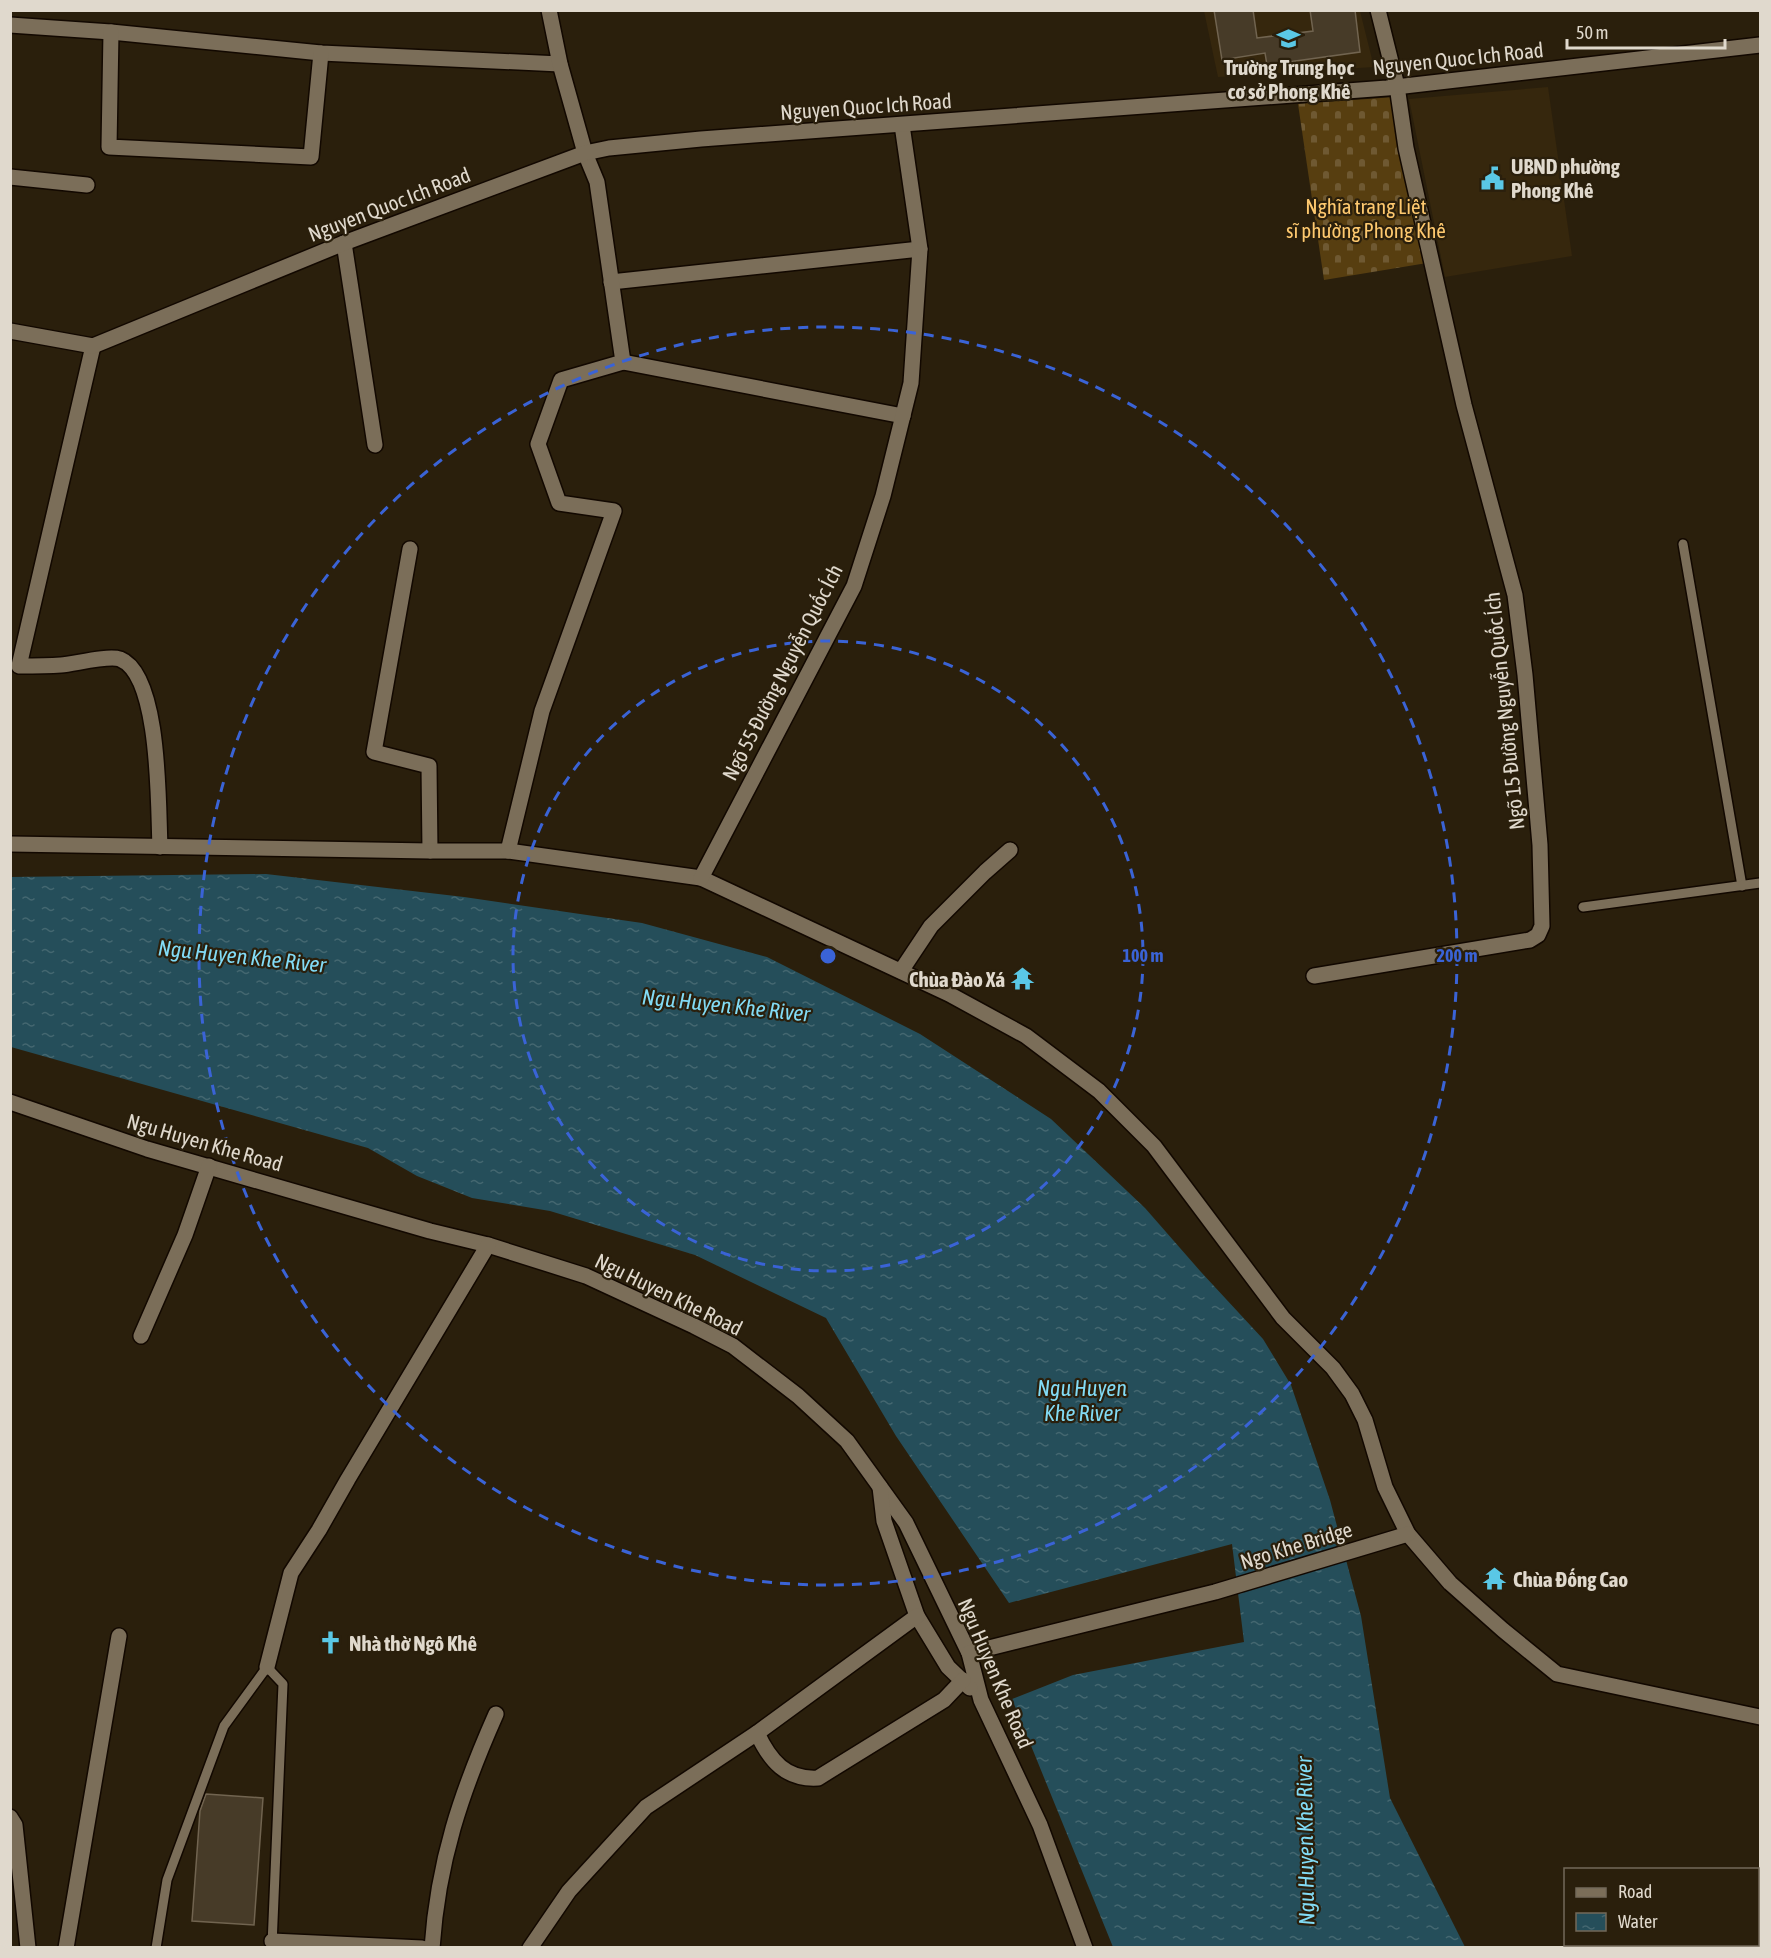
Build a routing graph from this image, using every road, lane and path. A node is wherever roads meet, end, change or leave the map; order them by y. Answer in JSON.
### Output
{"nodes":[{"id":1,"x":549,"y":10,"type":"edge"},
{"id":2,"x":1378,"y":10,"type":"edge"},
{"id":3,"x":10,"y":25,"type":"edge"},
{"id":4,"x":111,"y":32,"type":"junction"},
{"id":5,"x":1761,"y":45,"type":"edge"},
{"id":6,"x":321,"y":53,"type":"junction"},
{"id":7,"x":560,"y":64,"type":"junction"},
{"id":8,"x":1397,"y":87,"type":"junction"},
{"id":9,"x":902,"y":125,"type":"junction"},
{"id":10,"x":585,"y":153,"type":"junction"},
{"id":11,"x":10,"y":177,"type":"edge"},
{"id":12,"x":87,"y":185,"type":"dead end"},
{"id":13,"x":344,"y":243,"type":"junction"},
{"id":14,"x":920,"y":249,"type":"junction"},
{"id":15,"x":611,"y":282,"type":"junction"},
{"id":16,"x":10,"y":331,"type":"edge"},
{"id":17,"x":93,"y":346,"type":"junction"},
{"id":18,"x":623,"y":362,"type":"junction"},
{"id":19,"x":903,"y":416,"type":"junction"},
{"id":20,"x":375,"y":445,"type":"dead end"},
{"id":21,"x":1683,"y":544,"type":"dead end"},
{"id":22,"x":410,"y":549,"type":"dead end"},
{"id":23,"x":10,"y":844,"type":"edge"},
{"id":24,"x":160,"y":847,"type":"junction"},
{"id":25,"x":508,"y":850,"type":"junction"},
{"id":26,"x":1010,"y":850,"type":"dead end"},
{"id":27,"x":430,"y":851,"type":"junction"},
{"id":28,"x":701,"y":878,"type":"junction"},
{"id":29,"x":1761,"y":883,"type":"edge"},
{"id":30,"x":1742,"y":886,"type":"junction"},
{"id":31,"x":1583,"y":908,"type":"dead end"},
{"id":32,"x":901,"y":971,"type":"junction"},
{"id":33,"x":1314,"y":976,"type":"dead end"},
{"id":34,"x":10,"y":1102,"type":"edge"},
{"id":35,"x":209,"y":1166,"type":"junction"},
{"id":36,"x":488,"y":1245,"type":"junction"},
{"id":37,"x":141,"y":1336,"type":"dead end"},
{"id":38,"x":880,"y":1487,"type":"junction"},
{"id":39,"x":1408,"y":1534,"type":"junction"},
{"id":40,"x":917,"y":1616,"type":"junction"},
{"id":41,"x":120,"y":1636,"type":"dead end"},
{"id":42,"x":969,"y":1653,"type":"junction"},
{"id":43,"x":267,"y":1667,"type":"junction"},
{"id":44,"x":963,"y":1680,"type":"junction"},
{"id":45,"x":981,"y":1700,"type":"junction"},
{"id":46,"x":496,"y":1714,"type":"dead end"},
{"id":47,"x":1761,"y":1717,"type":"edge"},
{"id":48,"x":757,"y":1733,"type":"junction"},
{"id":49,"x":10,"y":1817,"type":"edge"},
{"id":50,"x":272,"y":1944,"type":"edge"},
{"id":51,"x":27,"y":1947,"type":"edge"},
{"id":52,"x":66,"y":1947,"type":"edge"},
{"id":53,"x":156,"y":1947,"type":"edge"},
{"id":54,"x":422,"y":1947,"type":"edge"},
{"id":55,"x":432,"y":1947,"type":"edge"},
{"id":56,"x":530,"y":1947,"type":"edge"},
{"id":57,"x":1085,"y":1947,"type":"edge"}],
"edges":[{"from":1,"to":7,"type":"street"},
{"from":2,"to":8,"type":"street","name":"Ngõ 15 Đường Nguyễn Quốc Ích"},
{"from":3,"to":4,"type":"street"},
{"from":4,"to":6,"type":"street"},
{"from":4,"to":6,"type":"street"},
{"from":5,"to":8,"type":"street","name":"Nguyen Quoc Ich Road"},
{"from":6,"to":7,"type":"street"},
{"from":7,"to":10,"type":"street"},
{"from":8,"to":9,"type":"street","name":"Nguyen Quoc Ich Road"},
{"from":8,"to":33,"type":"street","name":"Ngõ 15 Đường Nguyễn Quốc Ích"},
{"from":9,"to":10,"type":"street","name":"Nguyen Quoc Ich Road"},
{"from":9,"to":14,"type":"street","name":"Ngõ 55 Đường Nguyễn Quốc Ích"},
{"from":10,"to":13,"type":"street","name":"Nguyen Quoc Ich Road"},
{"from":10,"to":15,"type":"street"},
{"from":11,"to":12,"type":"street"},
{"from":13,"to":17,"type":"street","name":"Nguyen Quoc Ich Road"},
{"from":13,"to":20,"type":"street"},
{"from":14,"to":15,"type":"street"},
{"from":14,"to":19,"type":"street","name":"Ngõ 55 Đường Nguyễn Quốc Ích"},
{"from":15,"to":18,"type":"street"},
{"from":16,"to":17,"type":"street"},
{"from":17,"to":24,"type":"street"},
{"from":18,"to":19,"type":"street"},
{"from":18,"to":25,"type":"street"},
{"from":19,"to":28,"type":"street","name":"Ngõ 55 Đường Nguyễn Quốc Ích"},
{"from":21,"to":30,"type":"lane"},
{"from":22,"to":27,"type":"street"},
{"from":23,"to":24,"type":"street"},
{"from":24,"to":27,"type":"street"},
{"from":25,"to":27,"type":"street"},
{"from":25,"to":28,"type":"street"},
{"from":26,"to":32,"type":"street"},
{"from":28,"to":32,"type":"street"},
{"from":29,"to":30,"type":"lane"},
{"from":30,"to":31,"type":"lane"},
{"from":32,"to":39,"type":"street"},
{"from":34,"to":35,"type":"street","name":"Ngu Huyen Khe Road"},
{"from":35,"to":36,"type":"street","name":"Ngu Huyen Khe Road"},
{"from":35,"to":37,"type":"street"},
{"from":36,"to":38,"type":"street","name":"Ngu Huyen Khe Road"},
{"from":36,"to":43,"type":"street"},
{"from":38,"to":40,"type":"street"},
{"from":38,"to":42,"type":"street","name":"Ngu Huyen Khe Road"},
{"from":39,"to":42,"type":"street","name":"Ngo Khe Bridge"},
{"from":39,"to":47,"type":"street"},
{"from":40,"to":44,"type":"street"},
{"from":40,"to":48,"type":"street"},
{"from":41,"to":52,"type":"street"},
{"from":42,"to":45,"type":"street","name":"Ngu Huyen Khe Road"},
{"from":43,"to":50,"type":"lane"},
{"from":43,"to":53,"type":"lane"},
{"from":44,"to":45,"type":"street"},
{"from":44,"to":48,"type":"street"},
{"from":45,"to":57,"type":"street","name":"Ngu Huyen Khe Road"},
{"from":46,"to":55,"type":"street"},
{"from":48,"to":56,"type":"street"},
{"from":49,"to":51,"type":"street"},
{"from":50,"to":54,"type":"street"}]}
